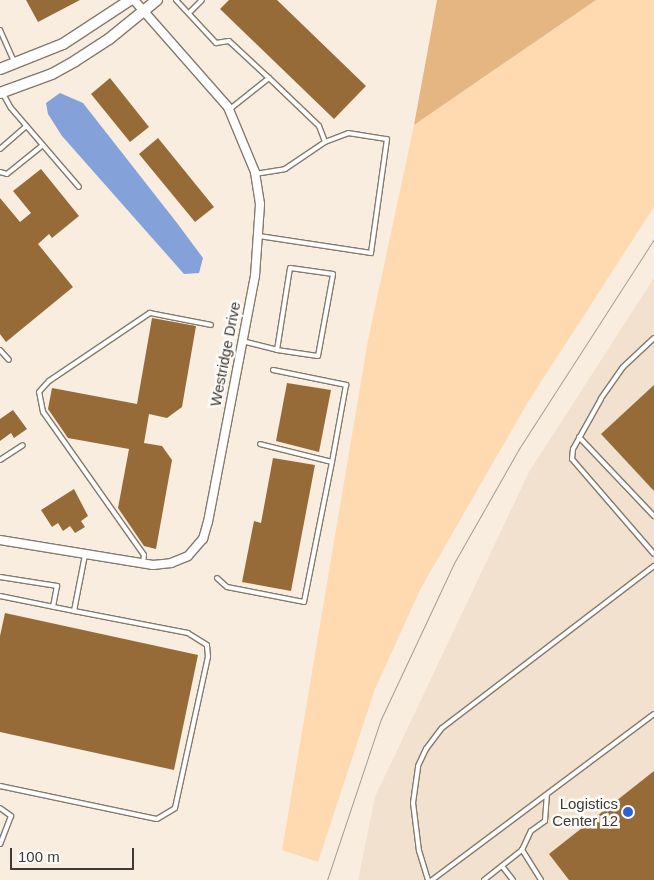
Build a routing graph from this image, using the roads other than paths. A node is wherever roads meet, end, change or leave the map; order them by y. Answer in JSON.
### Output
{"nodes":[{"id":1,"x":132,"y":0,"type":"edge"},
{"id":2,"x":157,"y":0,"type":"edge"},
{"id":3,"x":176,"y":0,"type":"edge"},
{"id":4,"x":202,"y":0,"type":"edge"},
{"id":5,"x":144,"y":13,"type":"junction"},
{"id":6,"x":189,"y":13,"type":"junction"},
{"id":7,"x":0,"y":30,"type":"edge"},
{"id":8,"x":15,"y":64,"type":"junction"},
{"id":9,"x":0,"y":69,"type":"edge"},
{"id":10,"x":269,"y":78,"type":"junction"},
{"id":11,"x":1,"y":93,"type":"edge"},
{"id":12,"x":230,"y":109,"type":"junction"},
{"id":13,"x":26,"y":126,"type":"junction"},
{"id":14,"x":325,"y":142,"type":"junction"},
{"id":15,"x":43,"y":145,"type":"junction"},
{"id":16,"x":0,"y":149,"type":"edge"},
{"id":17,"x":0,"y":172,"type":"edge"},
{"id":18,"x":255,"y":174,"type":"junction"},
{"id":19,"x":79,"y":187,"type":"dead end"},
{"id":20,"x":259,"y":236,"type":"junction"},
{"id":21,"x":211,"y":324,"type":"dead end"},
{"id":22,"x":654,"y":338,"type":"edge"},
{"id":23,"x":242,"y":341,"type":"junction"},
{"id":24,"x":0,"y":350,"type":"edge"},
{"id":25,"x":277,"y":350,"type":"junction"},
{"id":26,"x":9,"y":360,"type":"dead end"},
{"id":27,"x":273,"y":370,"type":"dead end"},
{"id":28,"x":579,"y":437,"type":"junction"},
{"id":29,"x":23,"y":444,"type":"dead end"},
{"id":30,"x":260,"y":444,"type":"dead end"},
{"id":31,"x":0,"y":460,"type":"edge"},
{"id":32,"x":332,"y":462,"type":"junction"},
{"id":33,"x":654,"y":516,"type":"edge"},
{"id":34,"x":0,"y":540,"type":"edge"},
{"id":35,"x":85,"y":554,"type":"junction"},
{"id":36,"x":654,"y":554,"type":"edge"},
{"id":37,"x":143,"y":563,"type":"junction"},
{"id":38,"x":654,"y":566,"type":"edge"},
{"id":39,"x":0,"y":577,"type":"edge"},
{"id":40,"x":217,"y":578,"type":"dead end"},
{"id":41,"x":0,"y":596,"type":"edge"},
{"id":42,"x":53,"y":607,"type":"junction"},
{"id":43,"x":74,"y":610,"type":"junction"},
{"id":44,"x":654,"y":714,"type":"edge"},
{"id":45,"x":0,"y":786,"type":"edge"},
{"id":46,"x":548,"y":795,"type":"junction"},
{"id":47,"x":0,"y":808,"type":"edge"},
{"id":48,"x":0,"y":844,"type":"edge"},
{"id":49,"x":522,"y":850,"type":"junction"},
{"id":50,"x":502,"y":866,"type":"junction"},
{"id":51,"x":428,"y":880,"type":"edge"},
{"id":52,"x":432,"y":880,"type":"edge"},
{"id":53,"x":484,"y":880,"type":"edge"},
{"id":54,"x":512,"y":880,"type":"edge"},
{"id":55,"x":541,"y":880,"type":"edge"}],
"edges":[{"from":1,"to":5,"type":"street","name":"Westridge Drive"},
{"from":1,"to":8,"type":"main road"},
{"from":2,"to":5,"type":"main road"},
{"from":3,"to":6,"type":"lane"},
{"from":4,"to":6,"type":"lane"},
{"from":5,"to":11,"type":"main road"},
{"from":5,"to":12,"type":"street","name":"Westridge Drive"},
{"from":6,"to":10,"type":"lane"},
{"from":7,"to":8,"type":"lane"},
{"from":8,"to":9,"type":"main road"},
{"from":10,"to":12,"type":"lane"},
{"from":10,"to":14,"type":"lane"},
{"from":11,"to":13,"type":"lane"},
{"from":12,"to":18,"type":"street","name":"Westridge Drive"},
{"from":13,"to":15,"type":"lane"},
{"from":13,"to":16,"type":"lane"},
{"from":14,"to":18,"type":"lane"},
{"from":14,"to":20,"type":"lane"},
{"from":15,"to":17,"type":"lane"},
{"from":15,"to":19,"type":"lane"},
{"from":18,"to":20,"type":"street","name":"Westridge Drive"},
{"from":20,"to":23,"type":"street","name":"Westridge Drive"},
{"from":21,"to":37,"type":"lane"},
{"from":22,"to":28,"type":"lane"},
{"from":23,"to":25,"type":"lane"},
{"from":23,"to":37,"type":"street","name":"Westridge Drive"},
{"from":24,"to":26,"type":"lane"},
{"from":25,"to":25,"type":"lane"},
{"from":27,"to":32,"type":"lane"},
{"from":28,"to":33,"type":"lane"},
{"from":28,"to":36,"type":"lane"},
{"from":29,"to":31,"type":"lane"},
{"from":30,"to":32,"type":"lane"},
{"from":32,"to":40,"type":"lane"},
{"from":34,"to":35,"type":"street","name":"Westridge Drive"},
{"from":35,"to":37,"type":"street","name":"Westridge Drive"},
{"from":35,"to":43,"type":"lane"},
{"from":38,"to":51,"type":"lane"},
{"from":39,"to":42,"type":"lane"},
{"from":41,"to":42,"type":"lane"},
{"from":42,"to":43,"type":"lane"},
{"from":43,"to":45,"type":"lane"},
{"from":44,"to":46,"type":"lane"},
{"from":46,"to":49,"type":"lane"},
{"from":46,"to":52,"type":"lane"},
{"from":47,"to":48,"type":"lane"},
{"from":49,"to":50,"type":"lane"},
{"from":49,"to":55,"type":"lane"},
{"from":50,"to":53,"type":"lane"},
{"from":50,"to":54,"type":"lane"}]}
